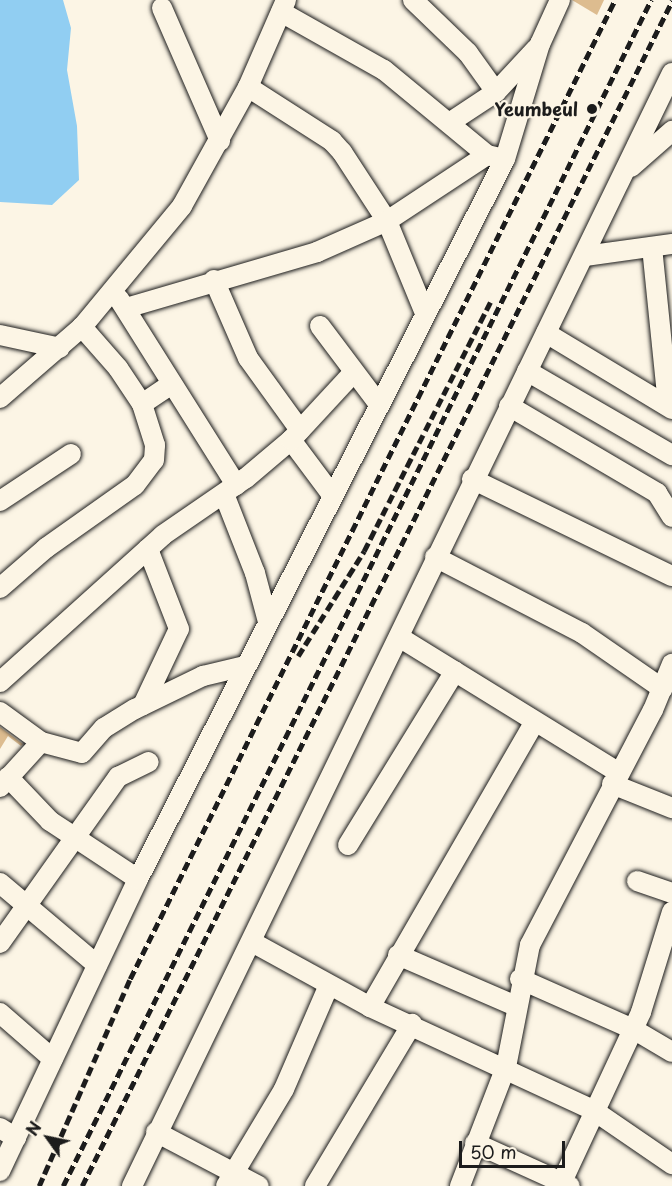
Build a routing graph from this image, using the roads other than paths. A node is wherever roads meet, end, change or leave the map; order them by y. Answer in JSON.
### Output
{"nodes":[{"id":1,"x":413,"y":0,"type":"edge"},
{"id":2,"x":559,"y":0,"type":"edge"},
{"id":3,"x":283,"y":6,"type":"edge"},
{"id":4,"x":162,"y":8,"type":"dead end"},
{"id":5,"x":540,"y":44,"type":"junction"},
{"id":6,"x":672,"y":73,"type":"edge"},
{"id":7,"x":248,"y":87,"type":"junction"},
{"id":8,"x":496,"y":92,"type":"junction"},
{"id":9,"x":449,"y":123,"type":"junction"},
{"id":10,"x":672,"y":131,"type":"edge"},
{"id":11,"x":220,"y":141,"type":"junction"},
{"id":12,"x":496,"y":157,"type":"junction"},
{"id":13,"x":623,"y":175,"type":"junction"},
{"id":14,"x":387,"y":221,"type":"junction"},
{"id":15,"x":672,"y":244,"type":"edge"},
{"id":16,"x":652,"y":247,"type":"junction"},
{"id":17,"x":585,"y":256,"type":"junction"},
{"id":18,"x":214,"y":280,"type":"junction"},
{"id":19,"x":114,"y":292,"type":"junction"},
{"id":20,"x":126,"y":308,"type":"junction"},
{"id":21,"x":425,"y":313,"type":"junction"},
{"id":22,"x":320,"y":326,"type":"dead end"},
{"id":23,"x":82,"y":327,"type":"junction"},
{"id":24,"x":546,"y":333,"type":"junction"},
{"id":25,"x":0,"y":335,"type":"edge"},
{"id":26,"x":60,"y":348,"type":"junction"},
{"id":27,"x":528,"y":371,"type":"junction"},
{"id":28,"x":353,"y":373,"type":"junction"},
{"id":29,"x":668,"y":374,"type":"edge"},
{"id":30,"x":172,"y":384,"type":"junction"},
{"id":31,"x":0,"y":398,"type":"edge"},
{"id":32,"x":378,"y":403,"type":"junction"},
{"id":33,"x":142,"y":404,"type":"junction"},
{"id":34,"x":509,"y":406,"type":"junction"},
{"id":35,"x":670,"y":407,"type":"edge"},
{"id":36,"x":296,"y":435,"type":"junction"},
{"id":37,"x":71,"y":454,"type":"dead end"},
{"id":38,"x":672,"y":455,"type":"edge"},
{"id":39,"x":472,"y":479,"type":"junction"},
{"id":40,"x":230,"y":489,"type":"junction"},
{"id":41,"x":332,"y":495,"type":"junction"},
{"id":42,"x":0,"y":501,"type":"edge"},
{"id":43,"x":672,"y":517,"type":"edge"},
{"id":44,"x":148,"y":549,"type":"junction"},
{"id":45,"x":435,"y":557,"type":"junction"},
{"id":46,"x":672,"y":576,"type":"edge"},
{"id":47,"x":0,"y":588,"type":"edge"},
{"id":48,"x":268,"y":622,"type":"junction"},
{"id":49,"x":399,"y":637,"type":"junction"},
{"id":50,"x":672,"y":664,"type":"edge"},
{"id":51,"x":245,"y":666,"type":"junction"},
{"id":52,"x":455,"y":671,"type":"junction"},
{"id":53,"x":0,"y":682,"type":"edge"},
{"id":54,"x":663,"y":689,"type":"junction"},
{"id":55,"x":143,"y":705,"type":"junction"},
{"id":56,"x":0,"y":712,"type":"edge"},
{"id":57,"x":534,"y":723,"type":"junction"},
{"id":58,"x":41,"y":742,"type":"junction"},
{"id":59,"x":148,"y":762,"type":"dead end"},
{"id":60,"x":615,"y":778,"type":"junction"},
{"id":61,"x":4,"y":782,"type":"edge"},
{"id":62,"x":672,"y":808,"type":"edge"},
{"id":63,"x":76,"y":839,"type":"junction"},
{"id":64,"x":348,"y":846,"type":"dead end"},
{"id":65,"x":138,"y":879,"type":"junction"},
{"id":66,"x":637,"y":881,"type":"dead end"},
{"id":67,"x":0,"y":883,"type":"edge"},
{"id":68,"x":672,"y":893,"type":"edge"},
{"id":69,"x":26,"y":908,"type":"junction"},
{"id":70,"x":672,"y":912,"type":"edge"},
{"id":71,"x":252,"y":942,"type":"junction"},
{"id":72,"x":0,"y":943,"type":"edge"},
{"id":73,"x":398,"y":955,"type":"junction"},
{"id":74,"x":97,"y":965,"type":"junction"},
{"id":75,"x":520,"y":980,"type":"junction"},
{"id":76,"x":329,"y":985,"type":"junction"},
{"id":77,"x":516,"y":1006,"type":"junction"},
{"id":78,"x":370,"y":1007,"type":"junction"},
{"id":79,"x":0,"y":1013,"type":"edge"},
{"id":80,"x":412,"y":1024,"type":"junction"},
{"id":81,"x":633,"y":1029,"type":"junction"},
{"id":82,"x":668,"y":1045,"type":"edge"},
{"id":83,"x":53,"y":1059,"type":"junction"},
{"id":84,"x":506,"y":1067,"type":"junction"},
{"id":85,"x":593,"y":1110,"type":"junction"},
{"id":86,"x":156,"y":1132,"type":"junction"},
{"id":87,"x":8,"y":1133,"type":"edge"},
{"id":88,"x":475,"y":1143,"type":"junction"},
{"id":89,"x":672,"y":1164,"type":"edge"},
{"id":90,"x":0,"y":1171,"type":"edge"},
{"id":91,"x":229,"y":1179,"type":"edge"},
{"id":92,"x":564,"y":1184,"type":"edge"},
{"id":93,"x":132,"y":1186,"type":"edge"},
{"id":94,"x":259,"y":1186,"type":"edge"},
{"id":95,"x":315,"y":1186,"type":"edge"},
{"id":96,"x":460,"y":1186,"type":"edge"}],
"edges":[{"from":1,"to":8,"type":"street"},
{"from":2,"to":5,"type":"street"},
{"from":3,"to":7,"type":"street"},
{"from":3,"to":9,"type":"street"},
{"from":4,"to":11,"type":"street"},
{"from":5,"to":8,"type":"street"},
{"from":5,"to":12,"type":"street"},
{"from":6,"to":13,"type":"street"},
{"from":7,"to":11,"type":"street"},
{"from":7,"to":14,"type":"street"},
{"from":8,"to":9,"type":"street"},
{"from":9,"to":12,"type":"street"},
{"from":10,"to":13,"type":"street"},
{"from":11,"to":19,"type":"street"},
{"from":12,"to":14,"type":"street"},
{"from":12,"to":21,"type":"street"},
{"from":13,"to":17,"type":"street"},
{"from":14,"to":18,"type":"street"},
{"from":14,"to":21,"type":"street"},
{"from":15,"to":16,"type":"street"},
{"from":16,"to":17,"type":"street"},
{"from":16,"to":29,"type":"street"},
{"from":17,"to":24,"type":"street"},
{"from":18,"to":20,"type":"street"},
{"from":18,"to":36,"type":"street"},
{"from":19,"to":20,"type":"street"},
{"from":19,"to":23,"type":"street"},
{"from":20,"to":30,"type":"street"},
{"from":21,"to":32,"type":"street"},
{"from":22,"to":28,"type":"street"},
{"from":23,"to":26,"type":"street"},
{"from":23,"to":33,"type":"street"},
{"from":24,"to":27,"type":"street"},
{"from":24,"to":35,"type":"street"},
{"from":25,"to":26,"type":"street"},
{"from":26,"to":31,"type":"street"},
{"from":27,"to":34,"type":"street"},
{"from":27,"to":38,"type":"street"},
{"from":28,"to":32,"type":"street"},
{"from":28,"to":36,"type":"street"},
{"from":29,"to":35,"type":"street"},
{"from":30,"to":33,"type":"street"},
{"from":30,"to":40,"type":"street"},
{"from":32,"to":41,"type":"street"},
{"from":33,"to":47,"type":"street"},
{"from":34,"to":39,"type":"street"},
{"from":34,"to":43,"type":"street"},
{"from":36,"to":40,"type":"street"},
{"from":36,"to":41,"type":"street"},
{"from":37,"to":42,"type":"street"},
{"from":39,"to":45,"type":"street"},
{"from":39,"to":46,"type":"street"},
{"from":40,"to":44,"type":"street"},
{"from":40,"to":48,"type":"street"},
{"from":41,"to":48,"type":"street"},
{"from":44,"to":53,"type":"street"},
{"from":44,"to":55,"type":"street"},
{"from":45,"to":49,"type":"street"},
{"from":45,"to":54,"type":"street"},
{"from":48,"to":51,"type":"street"},
{"from":49,"to":52,"type":"street"},
{"from":49,"to":71,"type":"street"},
{"from":50,"to":54,"type":"street"},
{"from":51,"to":55,"type":"street"},
{"from":51,"to":65,"type":"street"},
{"from":52,"to":57,"type":"street"},
{"from":52,"to":64,"type":"street"},
{"from":54,"to":60,"type":"street"},
{"from":55,"to":58,"type":"street"},
{"from":56,"to":58,"type":"street"},
{"from":57,"to":60,"type":"street"},
{"from":57,"to":73,"type":"street"},
{"from":58,"to":61,"type":"street"},
{"from":59,"to":63,"type":"street"},
{"from":60,"to":62,"type":"street"},
{"from":60,"to":75,"type":"street"},
{"from":61,"to":63,"type":"street"},
{"from":63,"to":65,"type":"street"},
{"from":63,"to":69,"type":"street"},
{"from":65,"to":74,"type":"street"},
{"from":66,"to":68,"type":"street"},
{"from":67,"to":69,"type":"street"},
{"from":69,"to":72,"type":"street"},
{"from":69,"to":74,"type":"street"},
{"from":70,"to":81,"type":"street"},
{"from":71,"to":76,"type":"street"},
{"from":71,"to":86,"type":"street"},
{"from":73,"to":77,"type":"street"},
{"from":73,"to":78,"type":"street"},
{"from":74,"to":83,"type":"street"},
{"from":75,"to":77,"type":"street"},
{"from":75,"to":81,"type":"street"},
{"from":76,"to":78,"type":"street"},
{"from":76,"to":91,"type":"street"},
{"from":77,"to":84,"type":"street"},
{"from":78,"to":80,"type":"street"},
{"from":79,"to":83,"type":"street"},
{"from":80,"to":84,"type":"street"},
{"from":80,"to":95,"type":"street"},
{"from":81,"to":82,"type":"street"},
{"from":81,"to":85,"type":"street"},
{"from":83,"to":87,"type":"street"},
{"from":84,"to":85,"type":"street"},
{"from":84,"to":88,"type":"street"},
{"from":85,"to":89,"type":"street"},
{"from":85,"to":92,"type":"street"},
{"from":86,"to":91,"type":"street"},
{"from":86,"to":93,"type":"street"},
{"from":87,"to":90,"type":"street"},
{"from":88,"to":92,"type":"street"},
{"from":88,"to":96,"type":"street"},
{"from":91,"to":94,"type":"street"}]}
